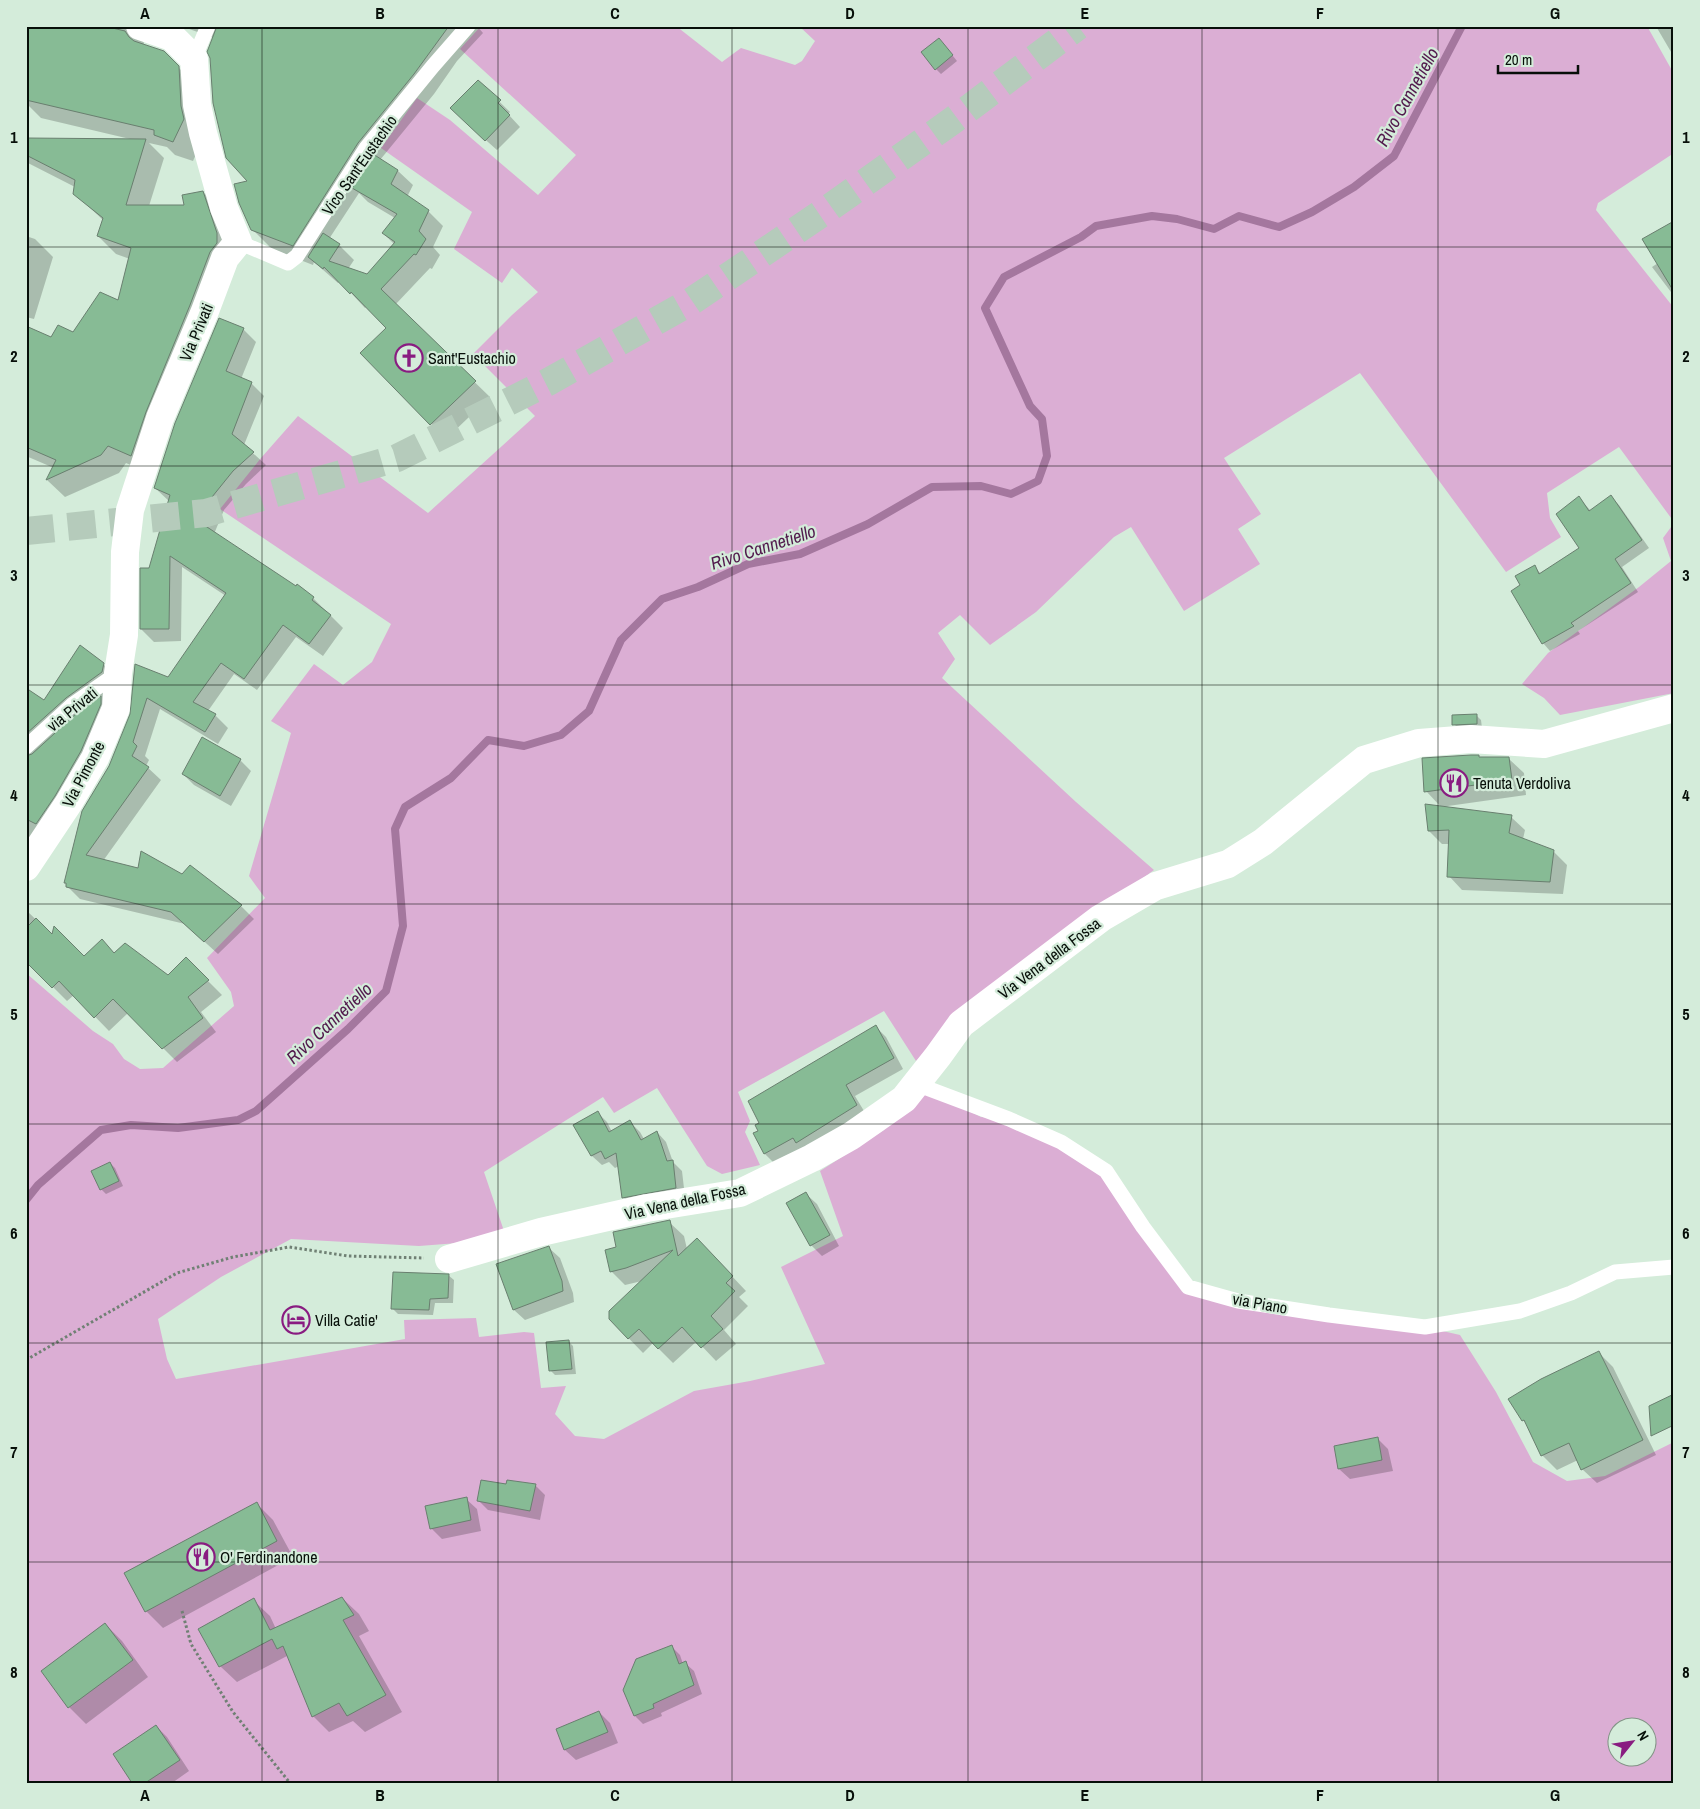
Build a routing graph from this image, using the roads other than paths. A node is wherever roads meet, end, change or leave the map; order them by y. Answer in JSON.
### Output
{"nodes":[{"id":1,"x":140,"y":26,"type":"edge"},
{"id":2,"x":208,"y":26,"type":"edge"},
{"id":3,"x":468,"y":26,"type":"edge"},
{"id":4,"x":194,"y":59,"type":"junction"},
{"id":5,"x":238,"y":242,"type":"junction"},
{"id":6,"x":118,"y":673,"type":"junction"},
{"id":7,"x":1674,"y":708,"type":"edge"},
{"id":8,"x":26,"y":747,"type":"edge"},
{"id":9,"x":26,"y":867,"type":"edge"},
{"id":10,"x":916,"y":1084,"type":"junction"},
{"id":11,"x":449,"y":1258,"type":"road end"},
{"id":12,"x":1674,"y":1267,"type":"edge"}],
"edges":[{"from":1,"to":4,"type":"street"},
{"from":2,"to":4,"type":"lane"},
{"from":3,"to":5,"type":"lane","name":"Vico Sant'Eustachio"},
{"from":4,"to":5,"type":"street"},
{"from":5,"to":6,"type":"street","name":"Via Privati"},
{"from":6,"to":8,"type":"lane","name":"via Privati"},
{"from":6,"to":9,"type":"street","name":"Via Pimonte"},
{"from":7,"to":10,"type":"street","name":"Via Vena della Fossa"},
{"from":10,"to":11,"type":"street","name":"Via Vena della Fossa"},
{"from":10,"to":12,"type":"lane","name":"via Piano"}]}
